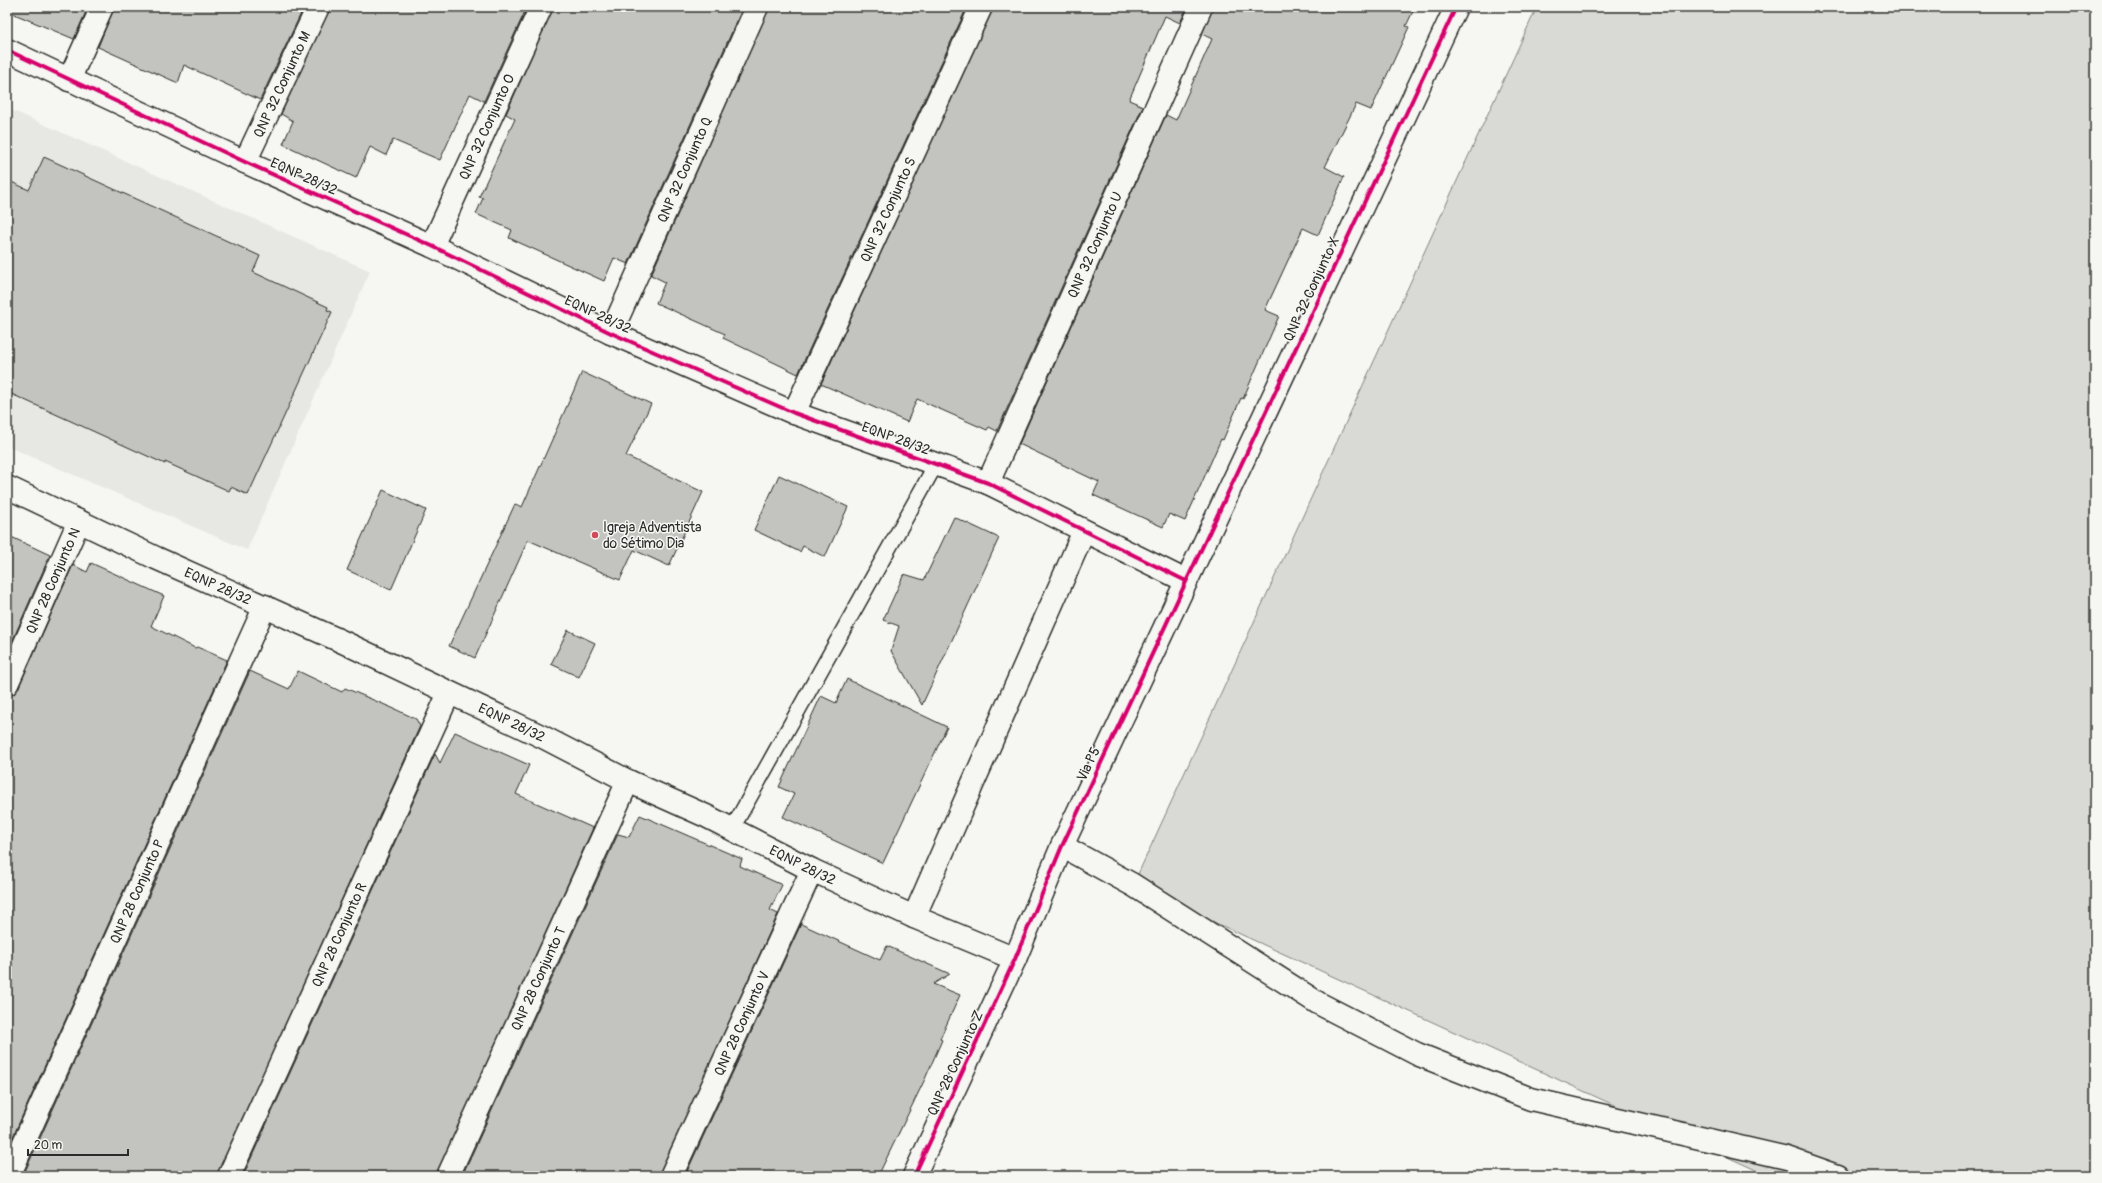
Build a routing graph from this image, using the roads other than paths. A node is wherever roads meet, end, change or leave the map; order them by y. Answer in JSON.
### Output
{"nodes":[{"id":1,"x":102,"y":7,"type":"edge"},
{"id":2,"x":318,"y":7,"type":"edge"},
{"id":3,"x":541,"y":7,"type":"edge"},
{"id":4,"x":757,"y":7,"type":"edge"},
{"id":5,"x":981,"y":7,"type":"edge"},
{"id":6,"x":1202,"y":7,"type":"edge"},
{"id":7,"x":1456,"y":7,"type":"edge"},
{"id":8,"x":7,"y":50,"type":"edge"},
{"id":9,"x":69,"y":80,"type":"junction"},
{"id":10,"x":245,"y":162,"type":"junction"},
{"id":11,"x":432,"y":246,"type":"junction"},
{"id":12,"x":611,"y":333,"type":"junction"},
{"id":13,"x":794,"y":413,"type":"junction"},
{"id":14,"x":936,"y":464,"type":"junction"},
{"id":15,"x":988,"y":483,"type":"junction"},
{"id":16,"x":7,"y":487,"type":"edge"},
{"id":17,"x":79,"y":521,"type":"junction"},
{"id":18,"x":1084,"y":531,"type":"junction"},
{"id":19,"x":1186,"y":581,"type":"junction"},
{"id":20,"x":264,"y":606,"type":"junction"},
{"id":21,"x":7,"y":684,"type":"edge"},
{"id":22,"x":448,"y":693,"type":"junction"},
{"id":23,"x":628,"y":782,"type":"junction"},
{"id":24,"x":732,"y":830,"type":"junction"},
{"id":25,"x":1062,"y":846,"type":"junction"},
{"id":26,"x":812,"y":870,"type":"junction"},
{"id":27,"x":914,"y":917,"type":"junction"},
{"id":28,"x":1015,"y":959,"type":"junction"},
{"id":29,"x":9,"y":1176,"type":"edge"},
{"id":30,"x":229,"y":1176,"type":"edge"},
{"id":31,"x":448,"y":1176,"type":"edge"},
{"id":32,"x":671,"y":1176,"type":"edge"},
{"id":33,"x":914,"y":1176,"type":"edge"},
{"id":34,"x":1838,"y":1176,"type":"edge"}],
"edges":[{"from":1,"to":9,"type":"street"},
{"from":2,"to":10,"type":"street","name":"QNP 32 Conjunto M"},
{"from":3,"to":11,"type":"street","name":"QNP 32 Conjunto O"},
{"from":4,"to":12,"type":"street","name":"QNP 32 Conjunto Q"},
{"from":5,"to":13,"type":"street","name":"QNP 32 Conjunto S"},
{"from":6,"to":15,"type":"street","name":"QNP 32 Conjunto U"},
{"from":7,"to":19,"type":"street","name":"QNP 32 Conjunto X"},
{"from":8,"to":9,"type":"street","name":"EQNP 28/32"},
{"from":9,"to":10,"type":"street","name":"EQNP 28/32"},
{"from":10,"to":11,"type":"street","name":"EQNP 28/32"},
{"from":11,"to":12,"type":"street","name":"EQNP 28/32"},
{"from":12,"to":13,"type":"street","name":"EQNP 28/32"},
{"from":13,"to":14,"type":"street","name":"EQNP 28/32"},
{"from":14,"to":15,"type":"street","name":"EQNP 28/32"},
{"from":14,"to":24,"type":"lane"},
{"from":15,"to":18,"type":"street","name":"EQNP 28/32"},
{"from":16,"to":17,"type":"street","name":"EQNP 28/32"},
{"from":17,"to":20,"type":"street","name":"EQNP 28/32"},
{"from":17,"to":21,"type":"street","name":"QNP 28 Conjunto N"},
{"from":18,"to":19,"type":"street","name":"EQNP 28/32"},
{"from":18,"to":27,"type":"street"},
{"from":19,"to":25,"type":"street","name":"Via P5"},
{"from":20,"to":22,"type":"street","name":"EQNP 28/32"},
{"from":20,"to":29,"type":"street","name":"QNP 28 Conjunto P"},
{"from":22,"to":23,"type":"street","name":"EQNP 28/32"},
{"from":22,"to":30,"type":"street","name":"QNP 28 Conjunto R"},
{"from":23,"to":24,"type":"street","name":"EQNP 28/32"},
{"from":23,"to":31,"type":"street","name":"QNP 28 Conjunto T"},
{"from":24,"to":26,"type":"street","name":"EQNP 28/32"},
{"from":25,"to":28,"type":"street","name":"Via P5"},
{"from":25,"to":34,"type":"street"},
{"from":26,"to":27,"type":"street","name":"EQNP 28/32"},
{"from":26,"to":32,"type":"street","name":"QNP 28 Conjunto V"},
{"from":27,"to":28,"type":"street","name":"EQNP 28/32"},
{"from":28,"to":33,"type":"street","name":"QNP 28 Conjunto Z"}]}
